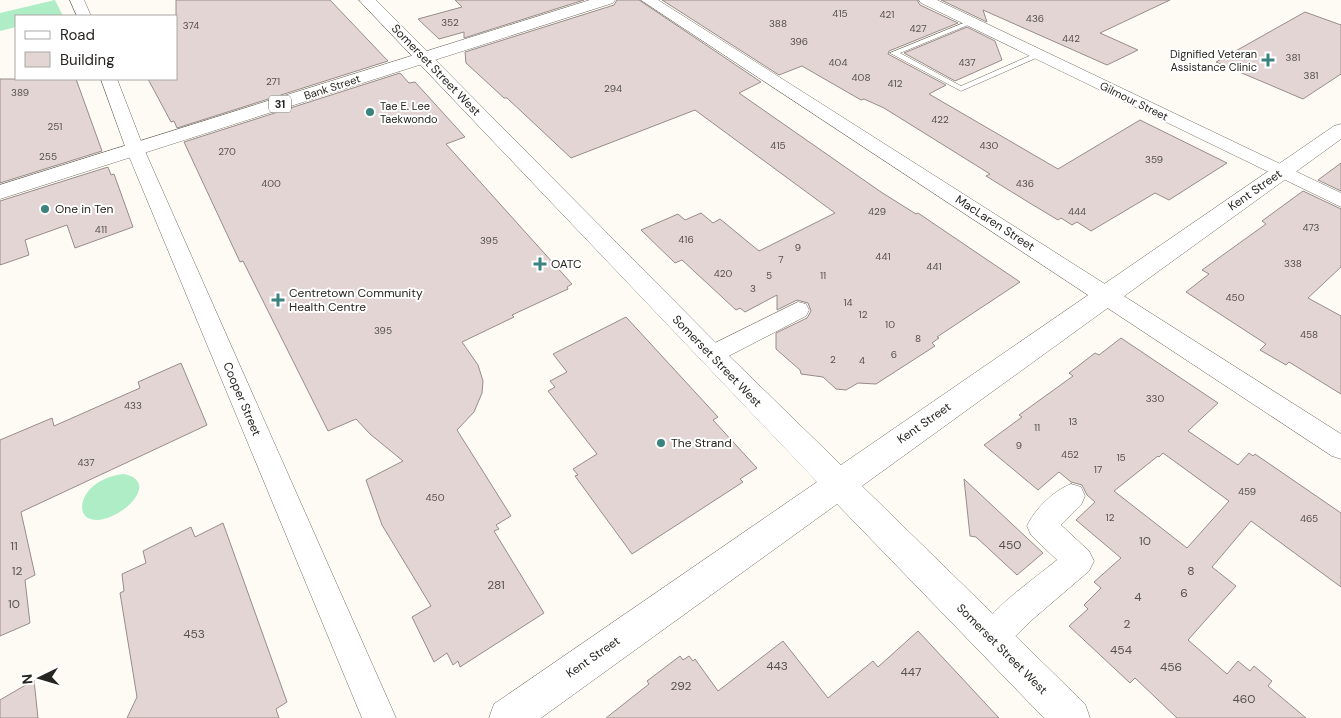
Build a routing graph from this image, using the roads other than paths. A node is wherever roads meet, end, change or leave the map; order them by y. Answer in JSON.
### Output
{"nodes":[{"id":1,"x":77,"y":0,"type":"edge"},
{"id":2,"x":367,"y":0,"type":"edge"},
{"id":3,"x":607,"y":0,"type":"edge"},
{"id":4,"x":648,"y":0,"type":"edge"},
{"id":5,"x":926,"y":0,"type":"edge"},
{"id":6,"x":84,"y":15,"type":"edge"},
{"id":7,"x":971,"y":22,"type":"junction"},
{"id":8,"x":1039,"y":55,"type":"junction"},
{"id":9,"x":425,"y":58,"type":"junction"},
{"id":10,"x":109,"y":80,"type":"edge"},
{"id":11,"x":1341,"y":130,"type":"edge"},
{"id":12,"x":136,"y":149,"type":"junction"},
{"id":13,"x":1279,"y":172,"type":"junction"},
{"id":14,"x":0,"y":192,"type":"edge"},
{"id":15,"x":1341,"y":202,"type":"edge"},
{"id":16,"x":1105,"y":295,"type":"junction"},
{"id":17,"x":798,"y":310,"type":"dead end"},
{"id":18,"x":711,"y":356,"type":"junction"},
{"id":19,"x":1341,"y":448,"type":"edge"},
{"id":20,"x":838,"y":483,"type":"junction"},
{"id":21,"x":1071,"y":496,"type":"dead end"},
{"id":22,"x":991,"y":638,"type":"junction"},
{"id":23,"x":379,"y":718,"type":"edge"},
{"id":24,"x":508,"y":718,"type":"edge"},
{"id":25,"x":1071,"y":718,"type":"edge"}],
"edges":[{"from":1,"to":6,"type":"street"},
{"from":2,"to":9,"type":"main road","name":"Somerset Street West"},
{"from":3,"to":9,"type":"main road","name":"Bank Street","number":"31"},
{"from":4,"to":16,"type":"street","name":"MacLaren Street"},
{"from":5,"to":7,"type":"street","name":"Gilmour Street"},
{"from":7,"to":8,"type":"street","name":"Gilmour Street"},
{"from":7,"to":8,"type":"lane"},
{"from":8,"to":13,"type":"street","name":"Gilmour Street"},
{"from":9,"to":12,"type":"main road","name":"Bank Street","number":"31"},
{"from":9,"to":18,"type":"main road","name":"Somerset Street West"},
{"from":10,"to":12,"type":"street","name":"Cooper Street"},
{"from":11,"to":13,"type":"main road","name":"Kent Street"},
{"from":12,"to":14,"type":"main road","name":"Bank Street","number":"31"},
{"from":12,"to":23,"type":"street","name":"Cooper Street"},
{"from":13,"to":15,"type":"street","name":"Gilmour Street"},
{"from":13,"to":16,"type":"main road","name":"Kent Street"},
{"from":16,"to":19,"type":"street","name":"MacLaren Street"},
{"from":16,"to":20,"type":"main road","name":"Kent Street"},
{"from":17,"to":18,"type":"street"},
{"from":18,"to":20,"type":"main road","name":"Somerset Street West"},
{"from":20,"to":22,"type":"main road","name":"Somerset Street West"},
{"from":20,"to":24,"type":"main road","name":"Kent Street"},
{"from":21,"to":22,"type":"street"},
{"from":22,"to":25,"type":"main road","name":"Somerset Street West"}]}
